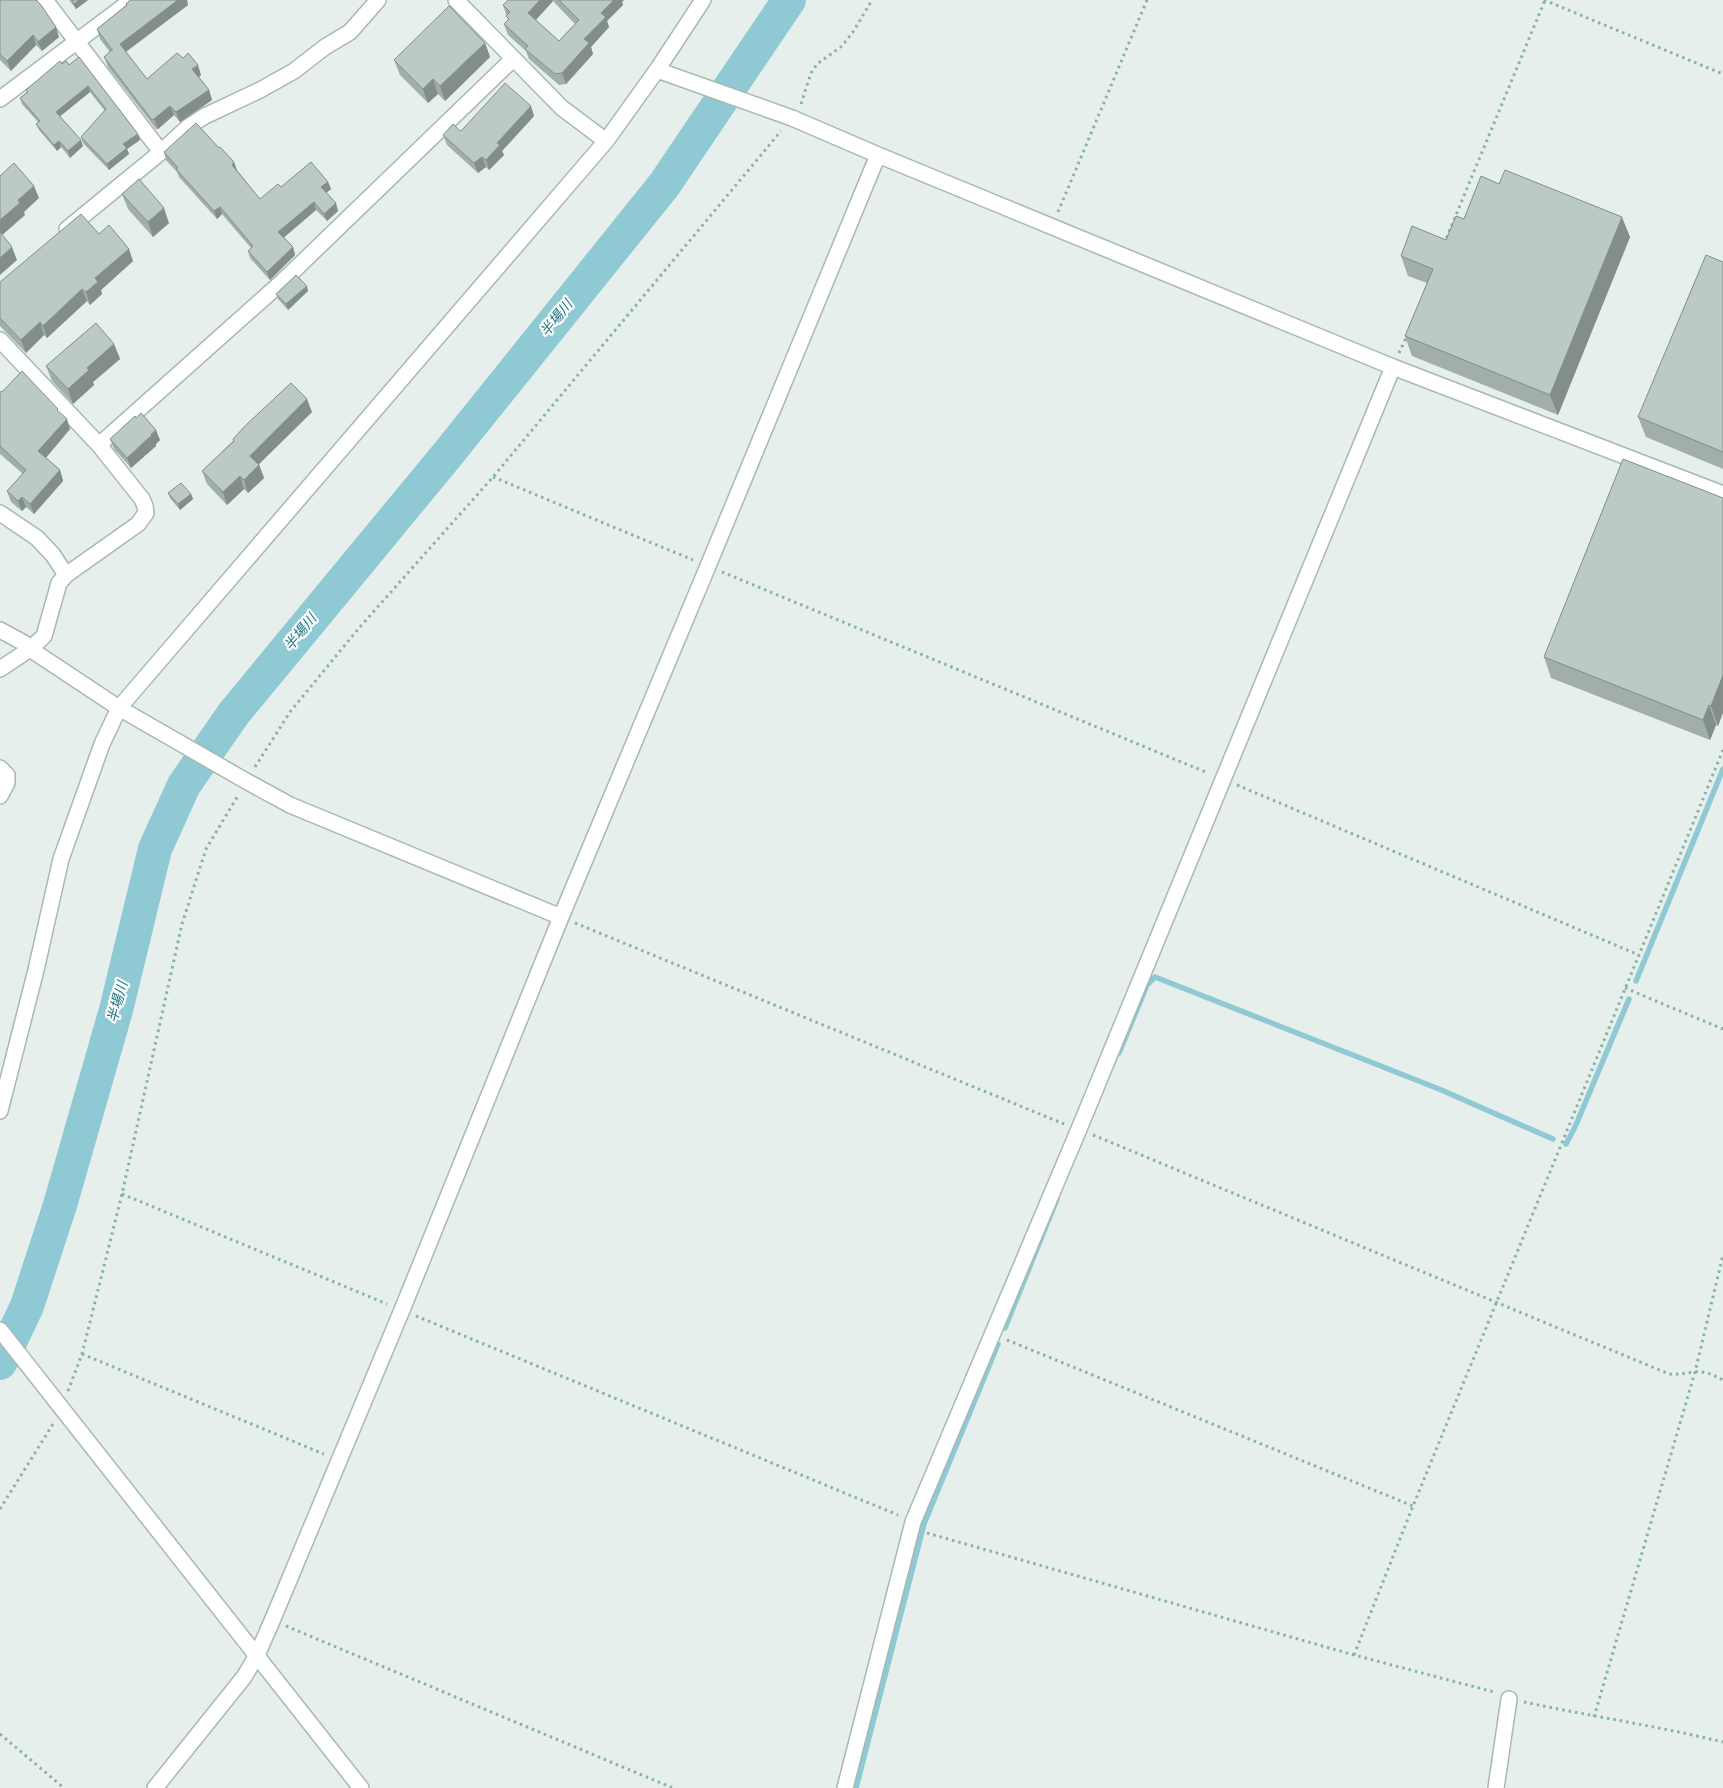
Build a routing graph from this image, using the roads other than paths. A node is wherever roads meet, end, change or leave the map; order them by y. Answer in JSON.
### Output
{"nodes":[{"id":1,"x":45,"y":0,"type":"edge"},
{"id":2,"x":132,"y":0,"type":"edge"},
{"id":3,"x":378,"y":0,"type":"edge"},
{"id":4,"x":456,"y":0,"type":"edge"},
{"id":5,"x":702,"y":0,"type":"edge"},
{"id":6,"x":76,"y":41,"type":"junction"},
{"id":7,"x":513,"y":59,"type":"junction"},
{"id":8,"x":662,"y":71,"type":"junction"},
{"id":9,"x":0,"y":99,"type":"edge"},
{"id":10,"x":606,"y":140,"type":"junction"},
{"id":11,"x":161,"y":152,"type":"junction"},
{"id":12,"x":878,"y":155,"type":"junction"},
{"id":13,"x":56,"y":239,"type":"edge"},
{"id":14,"x":0,"y":340,"type":"edge"},
{"id":15,"x":1393,"y":367,"type":"junction"},
{"id":16,"x":26,"y":368,"type":"junction"},
{"id":17,"x":13,"y":381,"type":"edge"},
{"id":18,"x":99,"y":445,"type":"junction"},
{"id":19,"x":1723,"y":494,"type":"edge"},
{"id":20,"x":0,"y":513,"type":"edge"},
{"id":21,"x":66,"y":575,"type":"junction"},
{"id":22,"x":0,"y":630,"type":"edge"},
{"id":23,"x":30,"y":649,"type":"junction"},
{"id":24,"x":0,"y":669,"type":"edge"},
{"id":25,"x":124,"y":711,"type":"junction"},
{"id":26,"x":0,"y":768,"type":"edge"},
{"id":27,"x":0,"y":796,"type":"edge"},
{"id":28,"x":561,"y":917,"type":"junction"},
{"id":29,"x":0,"y":1111,"type":"edge"},
{"id":30,"x":0,"y":1330,"type":"edge"},
{"id":31,"x":257,"y":1655,"type":"junction"},
{"id":32,"x":1509,"y":1699,"type":"road end"},
{"id":33,"x":155,"y":1788,"type":"edge"},
{"id":34,"x":361,"y":1788,"type":"edge"},
{"id":35,"x":845,"y":1788,"type":"edge"},
{"id":36,"x":1496,"y":1788,"type":"edge"}],
"edges":[{"from":1,"to":6,"type":"street"},
{"from":2,"to":6,"type":"street"},
{"from":3,"to":11,"type":"street"},
{"from":4,"to":7,"type":"street"},
{"from":5,"to":8,"type":"street"},
{"from":6,"to":9,"type":"street"},
{"from":6,"to":11,"type":"street"},
{"from":7,"to":10,"type":"street"},
{"from":7,"to":18,"type":"street"},
{"from":8,"to":10,"type":"street"},
{"from":8,"to":12,"type":"street"},
{"from":10,"to":25,"type":"street"},
{"from":11,"to":13,"type":"street"},
{"from":12,"to":15,"type":"street"},
{"from":12,"to":28,"type":"street"},
{"from":14,"to":16,"type":"street"},
{"from":15,"to":19,"type":"street"},
{"from":15,"to":35,"type":"street"},
{"from":16,"to":17,"type":"street"},
{"from":16,"to":18,"type":"street"},
{"from":18,"to":21,"type":"street"},
{"from":20,"to":21,"type":"street"},
{"from":21,"to":23,"type":"street"},
{"from":22,"to":23,"type":"street"},
{"from":23,"to":24,"type":"street"},
{"from":23,"to":25,"type":"street"},
{"from":25,"to":28,"type":"street"},
{"from":25,"to":29,"type":"street"},
{"from":26,"to":27,"type":"street"},
{"from":28,"to":31,"type":"street"},
{"from":30,"to":31,"type":"street"},
{"from":31,"to":33,"type":"street"},
{"from":31,"to":34,"type":"street"},
{"from":32,"to":36,"type":"street"}]}
